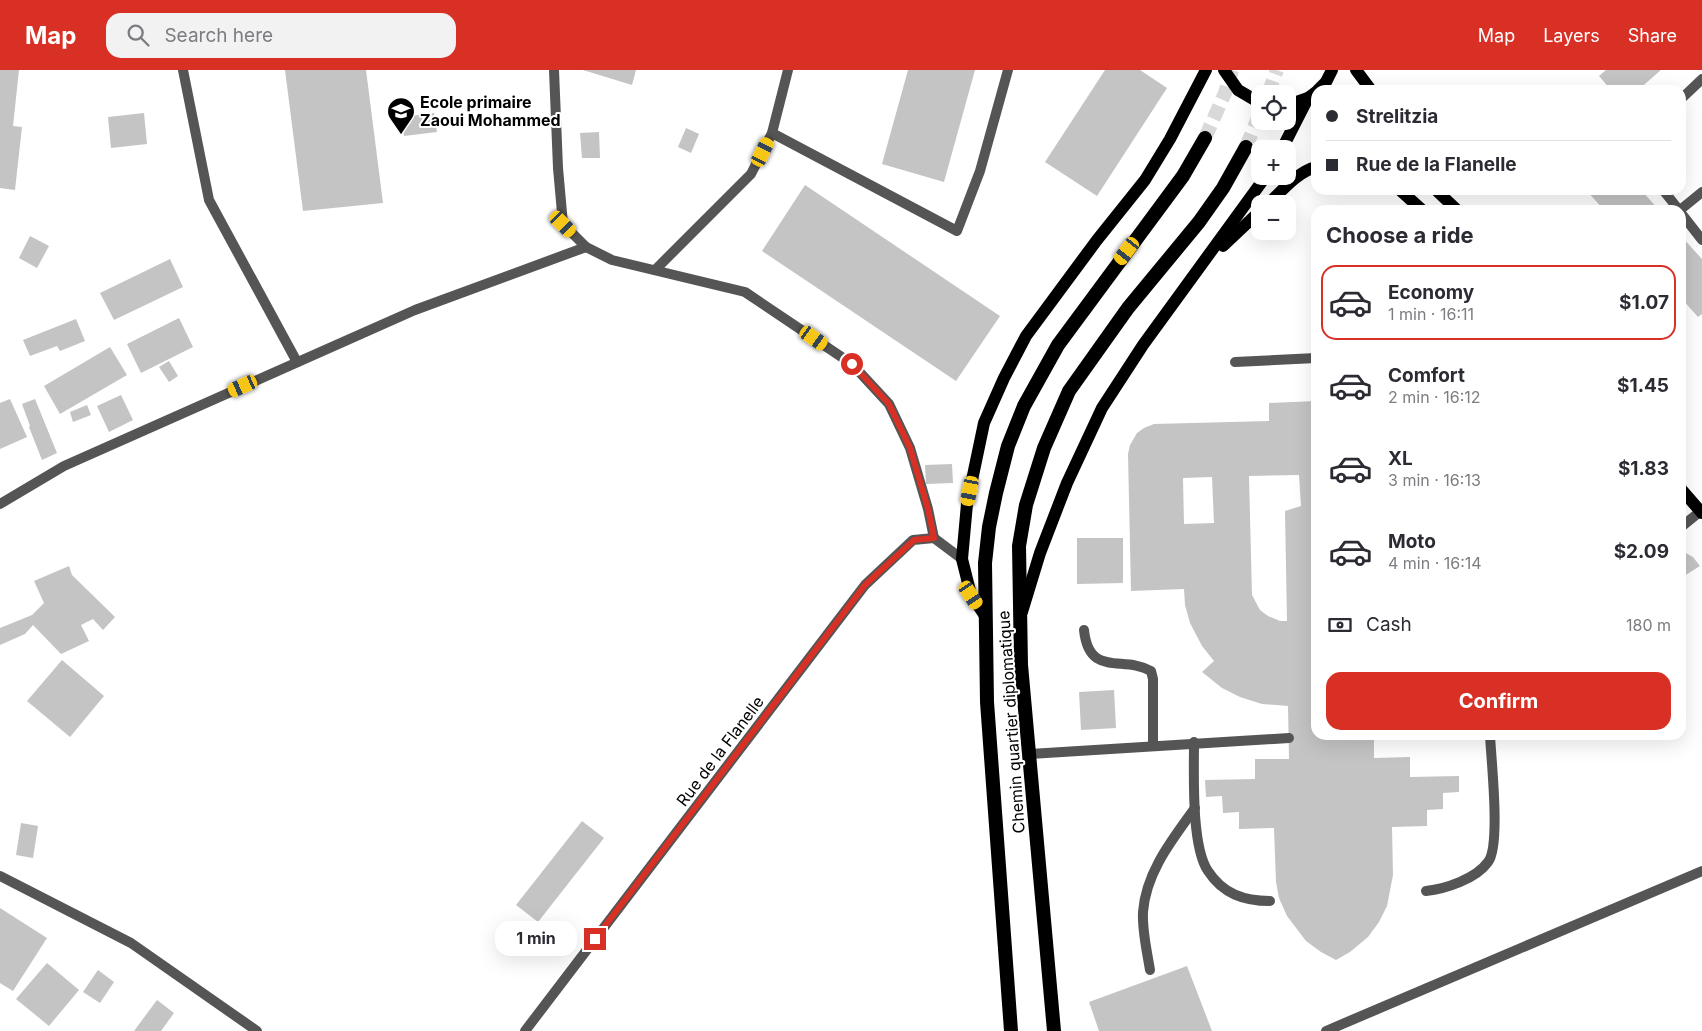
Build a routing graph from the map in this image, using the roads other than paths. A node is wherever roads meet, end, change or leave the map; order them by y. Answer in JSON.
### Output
{"nodes":[{"id":1,"x":183,"y":70,"type":"edge"},
{"id":2,"x":554,"y":70,"type":"edge"},
{"id":3,"x":788,"y":70,"type":"edge"},
{"id":4,"x":1008,"y":70,"type":"edge"},
{"id":5,"x":1198,"y":70,"type":"edge"},
{"id":6,"x":1206,"y":70,"type":"edge"},
{"id":7,"x":1224,"y":70,"type":"edge"},
{"id":8,"x":1332,"y":70,"type":"edge"},
{"id":9,"x":1356,"y":70,"type":"edge"},
{"id":10,"x":1702,"y":79,"type":"edge"},
{"id":11,"x":1323,"y":85,"type":"edge"},
{"id":12,"x":1367,"y":85,"type":"edge"},
{"id":13,"x":1686,"y":94,"type":"edge"},
{"id":14,"x":1311,"y":96,"type":"edge"},
{"id":15,"x":1251,"y":98,"type":"edge"},
{"id":16,"x":1311,"y":100,"type":"edge"},
{"id":17,"x":1296,"y":102,"type":"edge"},
{"id":18,"x":1187,"y":105,"type":"junction"},
{"id":19,"x":772,"y":133,"type":"junction"},
{"id":20,"x":1205,"y":138,"type":"tunnel mouth"},
{"id":21,"x":1287,"y":140,"type":"edge"},
{"id":22,"x":1246,"y":147,"type":"tunnel mouth"},
{"id":23,"x":1311,"y":169,"type":"edge"},
{"id":24,"x":1259,"y":185,"type":"edge"},
{"id":25,"x":1702,"y":192,"type":"edge"},
{"id":26,"x":1278,"y":195,"type":"edge"},
{"id":27,"x":1406,"y":195,"type":"edge"},
{"id":28,"x":1442,"y":195,"type":"edge"},
{"id":29,"x":1668,"y":195,"type":"edge"},
{"id":30,"x":1416,"y":205,"type":"edge"},
{"id":31,"x":1452,"y":205,"type":"edge"},
{"id":32,"x":1675,"y":205,"type":"edge"},
{"id":33,"x":1686,"y":206,"type":"edge"},
{"id":34,"x":1251,"y":219,"type":"edge"},
{"id":35,"x":1686,"y":219,"type":"edge"},
{"id":36,"x":1702,"y":240,"type":"edge"},
{"id":37,"x":586,"y":247,"type":"junction"},
{"id":38,"x":1199,"y":268,"type":"junction"},
{"id":39,"x":655,"y":270,"type":"junction"},
{"id":40,"x":1311,"y":358,"type":"edge"},
{"id":41,"x":297,"y":362,"type":"junction"},
{"id":42,"x":1235,"y":362,"type":"dead end"},
{"id":43,"x":1686,"y":495,"type":"edge"},
{"id":44,"x":0,"y":504,"type":"edge"},
{"id":45,"x":1701,"y":512,"type":"edge"},
{"id":46,"x":1686,"y":523,"type":"edge"},
{"id":47,"x":934,"y":538,"type":"junction"},
{"id":48,"x":962,"y":559,"type":"junction"},
{"id":49,"x":986,"y":617,"type":"junction"},
{"id":50,"x":1020,"y":619,"type":"junction"},
{"id":51,"x":1084,"y":630,"type":"dead end"},
{"id":52,"x":1289,"y":738,"type":"dead end"},
{"id":53,"x":1490,"y":740,"type":"edge"},
{"id":54,"x":1194,"y":742,"type":"junction"},
{"id":55,"x":1153,"y":745,"type":"junction"},
{"id":56,"x":1030,"y":754,"type":"junction"},
{"id":57,"x":1195,"y":808,"type":"junction"},
{"id":58,"x":1702,"y":871,"type":"edge"},
{"id":59,"x":0,"y":876,"type":"edge"},
{"id":60,"x":1426,"y":891,"type":"dead end"},
{"id":61,"x":1270,"y":901,"type":"dead end"},
{"id":62,"x":1150,"y":970,"type":"dead end"},
{"id":63,"x":258,"y":1031,"type":"edge"},
{"id":64,"x":525,"y":1031,"type":"edge"},
{"id":65,"x":1011,"y":1031,"type":"edge"},
{"id":66,"x":1054,"y":1031,"type":"edge"},
{"id":67,"x":1326,"y":1031,"type":"edge"}],
"edges":[{"from":1,"to":41,"type":"street"},
{"from":2,"to":37,"type":"street"},
{"from":3,"to":19,"type":"street"},
{"from":4,"to":19,"type":"street"},
{"from":5,"to":18,"type":"main road"},
{"from":6,"to":18,"type":"main road"},
{"from":7,"to":15,"type":"main road"},
{"from":8,"to":11,"type":"main road"},
{"from":9,"to":12,"type":"main road"},
{"from":10,"to":13,"type":"street"},
{"from":14,"to":17,"type":"main road"},
{"from":16,"to":21,"type":"main road"},
{"from":18,"to":48,"type":"main road"},
{"from":19,"to":39,"type":"street"},
{"from":20,"to":49,"type":"highway"},
{"from":22,"to":50,"type":"highway","name":"Chemin quartier diplomatique"},
{"from":23,"to":26,"type":"main road"},
{"from":24,"to":38,"type":"main road"},
{"from":25,"to":33,"type":"street"},
{"from":27,"to":30,"type":"main road"},
{"from":28,"to":31,"type":"main road"},
{"from":29,"to":32,"type":"street"},
{"from":34,"to":38,"type":"main road"},
{"from":35,"to":36,"type":"street"},
{"from":37,"to":39,"type":"street"},
{"from":37,"to":41,"type":"street"},
{"from":38,"to":50,"type":"main road"},
{"from":39,"to":47,"type":"street"},
{"from":40,"to":42,"type":"street"},
{"from":41,"to":44,"type":"street"},
{"from":43,"to":45,"type":"main road"},
{"from":45,"to":46,"type":"street"},
{"from":47,"to":48,"type":"street"},
{"from":47,"to":64,"type":"street","name":"Rue de la Flanelle"},
{"from":48,"to":49,"type":"main road"},
{"from":49,"to":65,"type":"highway"},
{"from":50,"to":56,"type":"highway","name":"Chemin quartier diplomatique"},
{"from":51,"to":55,"type":"street"},
{"from":52,"to":54,"type":"street"},
{"from":53,"to":60,"type":"street"},
{"from":54,"to":55,"type":"street"},
{"from":54,"to":57,"type":"street"},
{"from":55,"to":56,"type":"street"},
{"from":56,"to":66,"type":"highway","name":"Chemin quartier diplomatique"},
{"from":57,"to":61,"type":"street"},
{"from":57,"to":62,"type":"street"},
{"from":58,"to":67,"type":"street"},
{"from":59,"to":63,"type":"street"}]}
